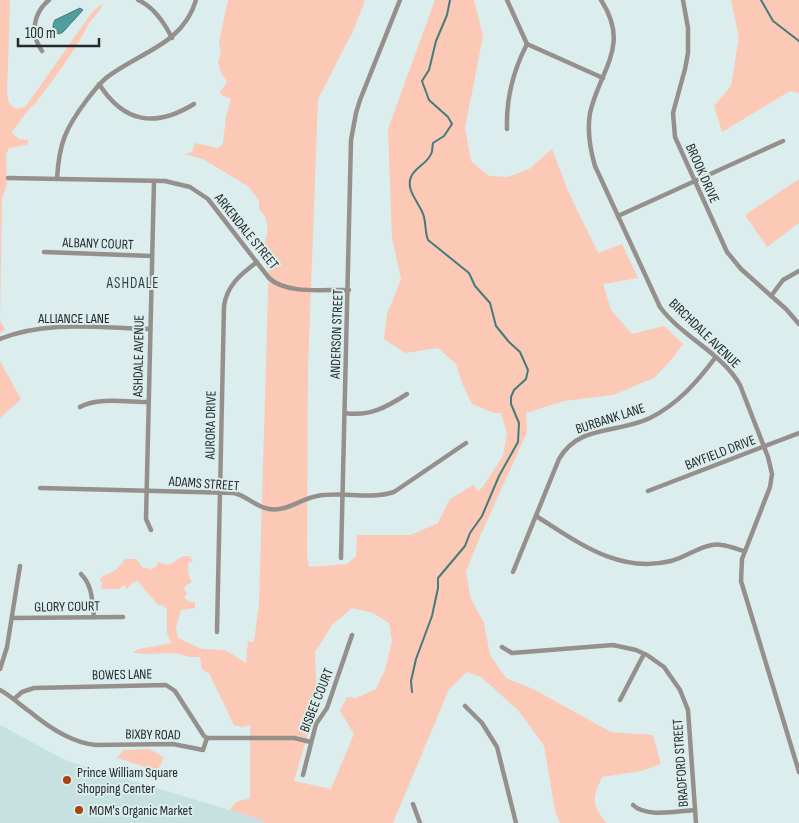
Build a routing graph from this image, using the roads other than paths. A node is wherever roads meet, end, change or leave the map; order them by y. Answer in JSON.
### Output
{"nodes":[{"id":1,"x":49,"y":0,"type":"edge"},
{"id":2,"x":138,"y":0,"type":"edge"},
{"id":3,"x":196,"y":0,"type":"edge"},
{"id":4,"x":400,"y":0,"type":"edge"},
{"id":5,"x":507,"y":0,"type":"edge"},
{"id":6,"x":601,"y":0,"type":"edge"},
{"id":7,"x":683,"y":0,"type":"edge"},
{"id":8,"x":172,"y":38,"type":"junction"},
{"id":9,"x":527,"y":44,"type":"junction"},
{"id":10,"x":42,"y":51,"type":"dead end"},
{"id":11,"x":603,"y":78,"type":"junction"},
{"id":12,"x":99,"y":84,"type":"junction"},
{"id":13,"x":194,"y":104,"type":"dead end"},
{"id":14,"x":507,"y":129,"type":"dead end"},
{"id":15,"x":783,"y":141,"type":"dead end"},
{"id":16,"x":8,"y":178,"type":"dead end"},
{"id":17,"x":57,"y":179,"type":"junction"},
{"id":18,"x":154,"y":181,"type":"junction"},
{"id":19,"x":695,"y":181,"type":"junction"},
{"id":20,"x":618,"y":216,"type":"junction"},
{"id":21,"x":44,"y":252,"type":"dead end"},
{"id":22,"x":152,"y":256,"type":"junction"},
{"id":23,"x":257,"y":262,"type":"junction"},
{"id":24,"x":799,"y":271,"type":"edge"},
{"id":25,"x":349,"y":290,"type":"junction"},
{"id":26,"x":771,"y":296,"type":"junction"},
{"id":27,"x":799,"y":324,"type":"edge"},
{"id":28,"x":150,"y":329,"type":"junction"},
{"id":29,"x":0,"y":339,"type":"edge"},
{"id":30,"x":716,"y":358,"type":"junction"},
{"id":31,"x":407,"y":394,"type":"dead end"},
{"id":32,"x":148,"y":402,"type":"junction"},
{"id":33,"x":80,"y":407,"type":"dead end"},
{"id":34,"x":345,"y":413,"type":"junction"},
{"id":35,"x":799,"y":433,"type":"edge"},
{"id":36,"x":466,"y":443,"type":"dead end"},
{"id":37,"x":764,"y":447,"type":"junction"},
{"id":38,"x":40,"y":488,"type":"dead end"},
{"id":39,"x":146,"y":491,"type":"junction"},
{"id":40,"x":648,"y":491,"type":"dead end"},
{"id":41,"x":220,"y":492,"type":"junction"},
{"id":42,"x":343,"y":495,"type":"junction"},
{"id":43,"x":536,"y":516,"type":"junction"},
{"id":44,"x":151,"y":530,"type":"dead end"},
{"id":45,"x":744,"y":551,"type":"junction"},
{"id":46,"x":341,"y":558,"type":"dead end"},
{"id":47,"x":20,"y":566,"type":"dead end"},
{"id":48,"x":513,"y":572,"type":"dead end"},
{"id":49,"x":81,"y":574,"type":"dead end"},
{"id":50,"x":123,"y":617,"type":"dead end"},
{"id":51,"x":12,"y":618,"type":"junction"},
{"id":52,"x":94,"y":618,"type":"junction"},
{"id":53,"x":217,"y":632,"type":"dead end"},
{"id":54,"x":352,"y":635,"type":"dead end"},
{"id":55,"x":502,"y":647,"type":"dead end"},
{"id":56,"x":644,"y":654,"type":"junction"},
{"id":57,"x":0,"y":670,"type":"edge"},
{"id":58,"x":0,"y":690,"type":"edge"},
{"id":59,"x":14,"y":699,"type":"junction"},
{"id":60,"x":620,"y":700,"type":"dead end"},
{"id":61,"x":465,"y":706,"type":"dead end"},
{"id":62,"x":207,"y":738,"type":"junction"},
{"id":63,"x":311,"y":742,"type":"junction"},
{"id":64,"x":799,"y":772,"type":"edge"},
{"id":65,"x":303,"y":775,"type":"dead end"},
{"id":66,"x":413,"y":804,"type":"dead end"},
{"id":67,"x":633,"y":805,"type":"dead end"},
{"id":68,"x":695,"y":810,"type":"junction"},
{"id":69,"x":420,"y":823,"type":"edge"},
{"id":70,"x":516,"y":823,"type":"edge"},
{"id":71,"x":696,"y":823,"type":"edge"}],
"edges":[{"from":1,"to":10,"type":"street"},
{"from":2,"to":8,"type":"street"},
{"from":3,"to":8,"type":"street"},
{"from":4,"to":25,"type":"street","name":"ANDERSON STREET"},
{"from":5,"to":9,"type":"street"},
{"from":6,"to":11,"type":"street","name":"BIRCHDALE AVENUE"},
{"from":7,"to":19,"type":"street","name":"BROOK DRIVE"},
{"from":8,"to":12,"type":"street"},
{"from":9,"to":11,"type":"street"},
{"from":9,"to":14,"type":"street"},
{"from":11,"to":20,"type":"street","name":"BIRCHDALE AVENUE"},
{"from":12,"to":13,"type":"street"},
{"from":12,"to":17,"type":"street"},
{"from":15,"to":19,"type":"street"},
{"from":16,"to":17,"type":"street","name":"ARKENDALE STREET"},
{"from":17,"to":18,"type":"street","name":"ARKENDALE STREET"},
{"from":18,"to":22,"type":"street","name":"ASHDALE AVENUE"},
{"from":18,"to":23,"type":"street","name":"ARKENDALE STREET"},
{"from":19,"to":20,"type":"street"},
{"from":19,"to":26,"type":"street","name":"BROOK DRIVE"},
{"from":20,"to":30,"type":"street","name":"BIRCHDALE AVENUE"},
{"from":21,"to":22,"type":"street","name":"ALBANY COURT"},
{"from":22,"to":28,"type":"street","name":"ASHDALE AVENUE"},
{"from":23,"to":25,"type":"street","name":"ARKENDALE STREET"},
{"from":23,"to":41,"type":"street","name":"AURORA DRIVE"},
{"from":24,"to":26,"type":"street"},
{"from":25,"to":34,"type":"street","name":"ANDERSON STREET"},
{"from":26,"to":27,"type":"street","name":"BROOK DRIVE"},
{"from":28,"to":29,"type":"street","name":"ALLIANCE LANE"},
{"from":28,"to":32,"type":"street","name":"ASHDALE AVENUE"},
{"from":30,"to":37,"type":"street","name":"BIRCHDALE AVENUE"},
{"from":30,"to":43,"type":"street","name":"BURBANK LANE"},
{"from":31,"to":34,"type":"street"},
{"from":32,"to":33,"type":"street"},
{"from":32,"to":39,"type":"street","name":"ASHDALE AVENUE"},
{"from":34,"to":42,"type":"street","name":"ANDERSON STREET"},
{"from":35,"to":37,"type":"street","name":"BAYFIELD DRIVE"},
{"from":36,"to":42,"type":"street","name":"ADAMS STREET"},
{"from":37,"to":40,"type":"street","name":"BAYFIELD DRIVE"},
{"from":37,"to":45,"type":"street","name":"BIRCHDALE AVENUE"},
{"from":38,"to":39,"type":"street","name":"ADAMS STREET"},
{"from":39,"to":41,"type":"street","name":"ADAMS STREET"},
{"from":39,"to":44,"type":"street","name":"ASHDALE AVENUE"},
{"from":41,"to":42,"type":"street","name":"ADAMS STREET"},
{"from":41,"to":53,"type":"street","name":"AURORA DRIVE"},
{"from":42,"to":46,"type":"street","name":"ANDERSON STREET"},
{"from":43,"to":45,"type":"street"},
{"from":43,"to":48,"type":"street","name":"BURBANK LANE"},
{"from":45,"to":64,"type":"street","name":"BIRCHDALE AVENUE"},
{"from":47,"to":51,"type":"street"},
{"from":49,"to":52,"type":"street"},
{"from":50,"to":52,"type":"street","name":"GLORY COURT"},
{"from":51,"to":52,"type":"street","name":"GLORY COURT"},
{"from":51,"to":57,"type":"street"},
{"from":54,"to":63,"type":"street","name":"BISBEE COURT"},
{"from":55,"to":56,"type":"street","name":"BRADFORD STREET"},
{"from":56,"to":60,"type":"street"},
{"from":56,"to":68,"type":"street","name":"BRADFORD STREET"},
{"from":58,"to":59,"type":"street","name":"BIXBY ROAD"},
{"from":59,"to":62,"type":"street","name":"BIXBY ROAD"},
{"from":59,"to":62,"type":"street","name":"BOWES LANE"},
{"from":61,"to":70,"type":"street"},
{"from":62,"to":63,"type":"street"},
{"from":63,"to":65,"type":"street","name":"BISBEE COURT"},
{"from":66,"to":69,"type":"street"},
{"from":67,"to":68,"type":"street"},
{"from":68,"to":71,"type":"street","name":"BRADFORD STREET"}]}
